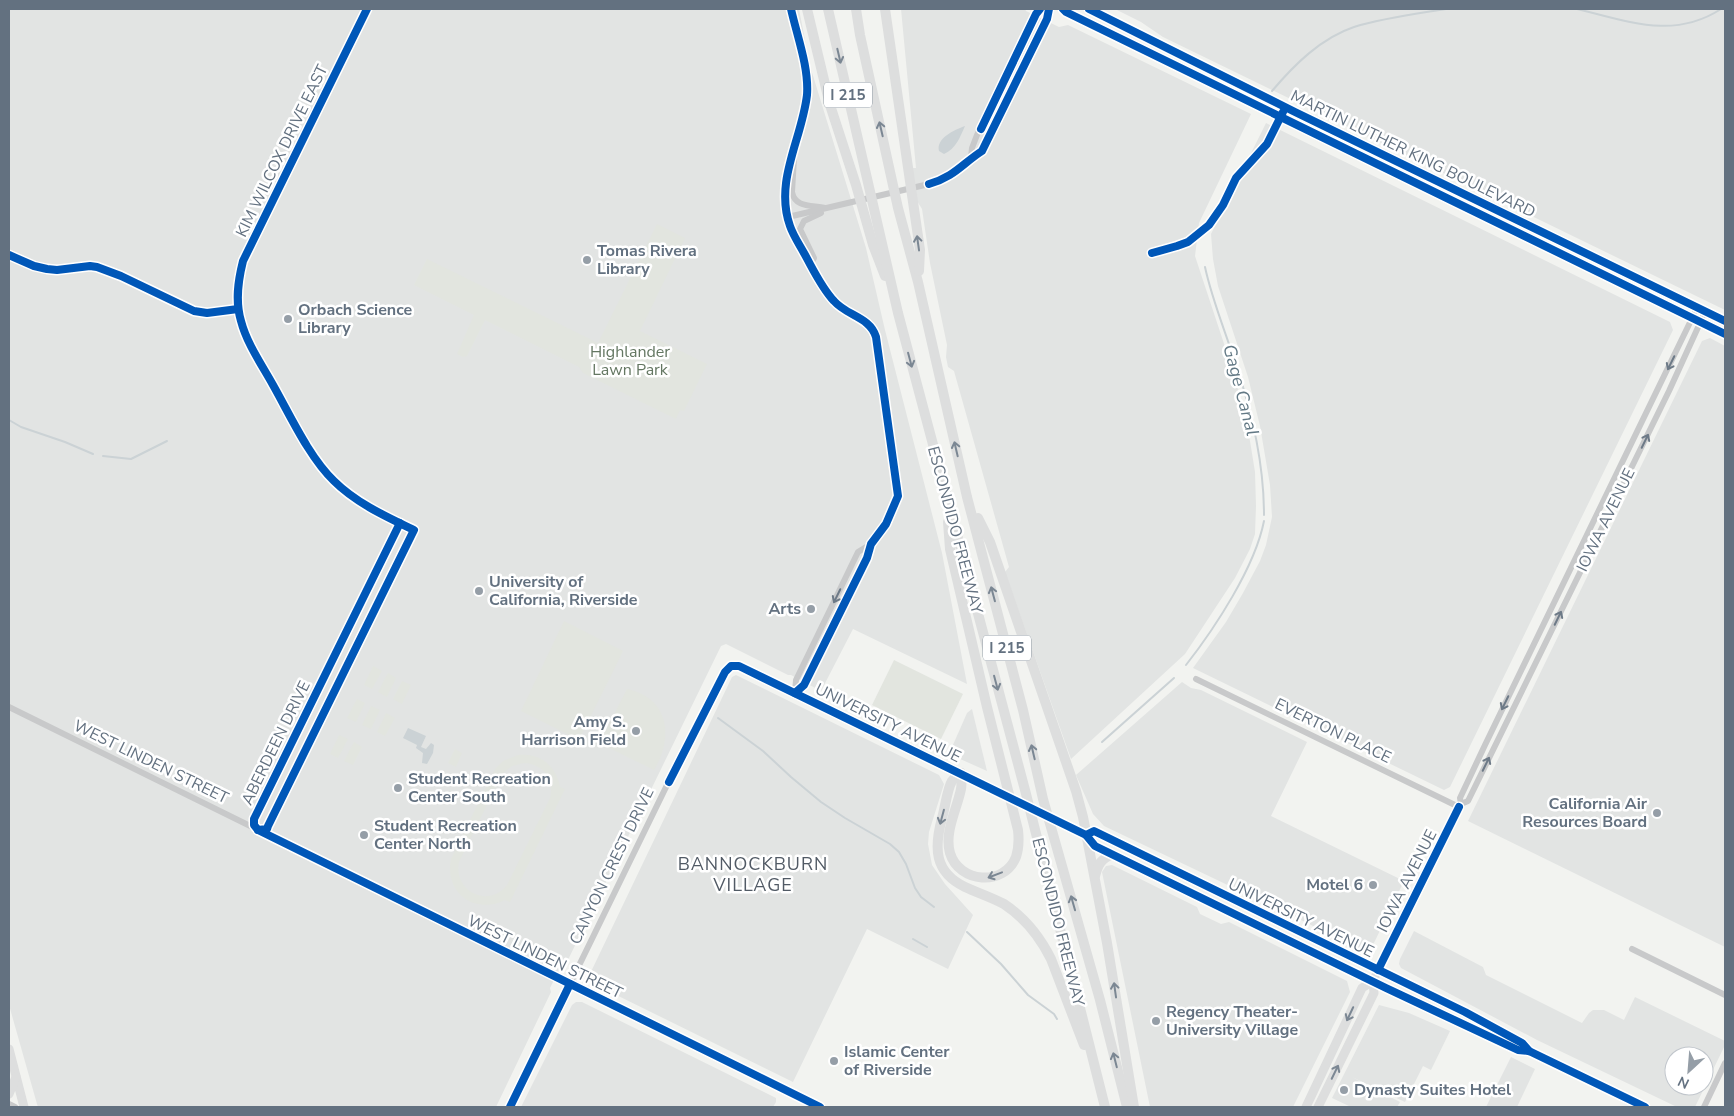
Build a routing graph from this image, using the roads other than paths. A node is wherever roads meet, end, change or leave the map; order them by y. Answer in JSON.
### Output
{"nodes":[{"id":1,"x":367,"y":9,"type":"edge"},
{"id":2,"x":791,"y":9,"type":"edge"},
{"id":3,"x":807,"y":9,"type":"edge"},
{"id":4,"x":828,"y":9,"type":"edge"},
{"id":5,"x":856,"y":9,"type":"edge"},
{"id":6,"x":885,"y":9,"type":"edge"},
{"id":7,"x":1040,"y":9,"type":"edge"},
{"id":8,"x":1049,"y":9,"type":"edge"},
{"id":9,"x":1063,"y":9,"type":"edge"},
{"id":10,"x":1089,"y":9,"type":"edge"},
{"id":11,"x":794,"y":146,"type":"junction"},
{"id":12,"x":970,"y":158,"type":"junction"},
{"id":13,"x":828,"y":209,"type":"junction"},
{"id":14,"x":788,"y":217,"type":"junction"},
{"id":15,"x":9,"y":255,"type":"edge"},
{"id":16,"x":810,"y":264,"type":"junction"},
{"id":17,"x":918,"y":282,"type":"junction"},
{"id":18,"x":238,"y":309,"type":"junction"},
{"id":19,"x":1701,"y":310,"type":"junction"},
{"id":20,"x":898,"y":312,"type":"junction"},
{"id":21,"x":1697,"y":321,"type":"junction"},
{"id":22,"x":1725,"y":321,"type":"edge"},
{"id":23,"x":1725,"y":334,"type":"edge"},
{"id":24,"x":967,"y":497,"type":"junction"},
{"id":25,"x":947,"y":501,"type":"junction"},
{"id":26,"x":400,"y":523,"type":"junction"},
{"id":27,"x":414,"y":530,"type":"joint"},
{"id":28,"x":871,"y":544,"type":"junction"},
{"id":29,"x":731,"y":666,"type":"joint"},
{"id":30,"x":1196,"y":679,"type":"dead end"},
{"id":31,"x":795,"y":693,"type":"junction"},
{"id":32,"x":9,"y":707,"type":"edge"},
{"id":33,"x":961,"y":773,"type":"junction"},
{"id":34,"x":1005,"y":795,"type":"tunnel mouth"},
{"id":35,"x":1460,"y":806,"type":"junction"},
{"id":36,"x":1063,"y":824,"type":"tunnel mouth"},
{"id":37,"x":258,"y":830,"type":"junction"},
{"id":38,"x":1086,"y":836,"type":"junction"},
{"id":39,"x":1113,"y":854,"type":"junction"},
{"id":40,"x":1094,"y":877,"type":"junction"},
{"id":41,"x":1632,"y":949,"type":"dead end"},
{"id":42,"x":1378,"y":970,"type":"junction"},
{"id":43,"x":1372,"y":981,"type":"junction"},
{"id":44,"x":570,"y":984,"type":"junction"},
{"id":45,"x":1725,"y":995,"type":"edge"},
{"id":46,"x":1457,"y":1021,"type":"junction"},
{"id":47,"x":1495,"y":1028,"type":"junction"},
{"id":48,"x":9,"y":1049,"type":"edge"},
{"id":49,"x":1528,"y":1051,"type":"junction"},
{"id":50,"x":1725,"y":1063,"type":"edge"},
{"id":51,"x":16,"y":1077,"type":"junction"},
{"id":52,"x":1099,"y":1084,"type":"junction"},
{"id":53,"x":9,"y":1094,"type":"edge"},
{"id":54,"x":9,"y":1104,"type":"edge"},
{"id":55,"x":15,"y":1107,"type":"edge"},
{"id":56,"x":24,"y":1107,"type":"edge"},
{"id":57,"x":510,"y":1107,"type":"edge"},
{"id":58,"x":820,"y":1107,"type":"edge"},
{"id":59,"x":1105,"y":1107,"type":"edge"},
{"id":60,"x":1127,"y":1107,"type":"edge"},
{"id":61,"x":1134,"y":1107,"type":"edge"},
{"id":62,"x":1306,"y":1107,"type":"edge"},
{"id":63,"x":1318,"y":1107,"type":"edge"},
{"id":64,"x":1645,"y":1107,"type":"edge"},
{"id":65,"x":1704,"y":1107,"type":"edge"}],
"edges":[{"from":1,"to":18,"type":"street","name":"KIM WILCOX DRIVE EAST"},
{"from":2,"to":11,"type":"street"},
{"from":3,"to":20,"type":"highway"},
{"from":4,"to":20,"type":"highway","name":"ESCONDIDO FREEWAY","number":"I 215","one_way":true},
{"from":17,"to":5,"type":"highway","name":"ESCONDIDO FREEWAY","number":"I 215","one_way":true},
{"from":17,"to":6,"type":"highway","one_way":true},
{"from":7,"to":12,"type":"street"},
{"from":8,"to":12,"type":"street"},
{"from":9,"to":21,"type":"main road","name":"MARTIN LUTHER KING BOULEVARD"},
{"from":10,"to":19,"type":"main road","name":"MARTIN LUTHER KING BOULEVARD"},
{"from":11,"to":13,"type":"street"},
{"from":11,"to":14,"type":"street"},
{"from":12,"to":13,"type":"street"},
{"from":13,"to":14,"type":"street"},
{"from":13,"to":16,"type":"street"},
{"from":14,"to":16,"type":"street"},
{"from":15,"to":18,"type":"street"},
{"from":16,"to":28,"type":"street"},
{"from":24,"to":17,"type":"highway","name":"ESCONDIDO FREEWAY","number":"I 215","one_way":true},
{"from":18,"to":26,"type":"street","name":"KIM WILCOX DRIVE EAST"},
{"from":19,"to":21,"type":"street","name":"IOWA AVENUE"},
{"from":19,"to":22,"type":"main road","name":"MARTIN LUTHER KING BOULEVARD"},
{"from":20,"to":25,"type":"highway","name":"ESCONDIDO FREEWAY","number":"I 215","one_way":true},
{"from":21,"to":23,"type":"main road","name":"MARTIN LUTHER KING BOULEVARD"},
{"from":21,"to":35,"type":"street","name":"IOWA AVENUE","one_way":true},
{"from":35,"to":21,"type":"street","name":"IOWA AVENUE","one_way":true},
{"from":24,"to":38,"type":"highway"},
{"from":60,"to":24,"type":"highway","name":"ESCONDIDO FREEWAY","number":"I 215","one_way":true},
{"from":25,"to":33,"type":"highway","one_way":true},
{"from":25,"to":52,"type":"highway","name":"ESCONDIDO FREEWAY","number":"I 215","one_way":true},
{"from":26,"to":27,"type":"street","name":"KIM WILCOX DRIVE EAST"},
{"from":26,"to":37,"type":"street","name":"ABERDEEN DRIVE"},
{"from":27,"to":37,"type":"street","name":"ABERDEEN DRIVE"},
{"from":28,"to":31,"type":"street"},
{"from":28,"to":31,"type":"street","one_way":true},
{"from":29,"to":31,"type":"street","name":"UNIVERSITY AVENUE"},
{"from":29,"to":44,"type":"street","name":"CANYON CREST DRIVE"},
{"from":30,"to":35,"type":"street","name":"EVERTON PLACE"},
{"from":31,"to":33,"type":"street","name":"UNIVERSITY AVENUE"},
{"from":32,"to":37,"type":"street","name":"WEST LINDEN STREET"},
{"from":33,"to":34,"type":"main road","name":"UNIVERSITY AVENUE"},
{"from":33,"to":52,"type":"highway","one_way":true},
{"from":35,"to":42,"type":"street","name":"IOWA AVENUE"},
{"from":36,"to":38,"type":"main road","name":"UNIVERSITY AVENUE"},
{"from":37,"to":44,"type":"street","name":"WEST LINDEN STREET"},
{"from":38,"to":39,"type":"main road","name":"UNIVERSITY AVENUE"},
{"from":38,"to":40,"type":"highway"},
{"from":38,"to":42,"type":"main road","name":"UNIVERSITY AVENUE"},
{"from":39,"to":40,"type":"highway"},
{"from":39,"to":43,"type":"main road","name":"UNIVERSITY AVENUE"},
{"from":61,"to":40,"type":"highway","one_way":true},
{"from":41,"to":45,"type":"street"},
{"from":42,"to":43,"type":"main road","name":"IOWA AVENUE"},
{"from":42,"to":47,"type":"main road","name":"UNIVERSITY AVENUE"},
{"from":43,"to":46,"type":"main road","name":"UNIVERSITY AVENUE"},
{"from":43,"to":62,"type":"main road","name":"IOWA AVENUE","one_way":true},
{"from":63,"to":43,"type":"main road","name":"IOWA AVENUE","one_way":true},
{"from":44,"to":57,"type":"street","name":"CANYON CREST DRIVE"},
{"from":44,"to":58,"type":"street","name":"WEST LINDEN STREET"},
{"from":46,"to":47,"type":"main road"},
{"from":46,"to":49,"type":"main road","name":"UNIVERSITY AVENUE"},
{"from":47,"to":49,"type":"main road","name":"UNIVERSITY AVENUE"},
{"from":48,"to":51,"type":"main road"},
{"from":49,"to":64,"type":"main road","name":"UNIVERSITY AVENUE"},
{"from":50,"to":65,"type":"street"},
{"from":51,"to":53,"type":"main road"},
{"from":51,"to":56,"type":"main road"},
{"from":52,"to":59,"type":"highway","name":"ESCONDIDO FREEWAY","number":"I 215"},
{"from":54,"to":55,"type":"street"}]}
